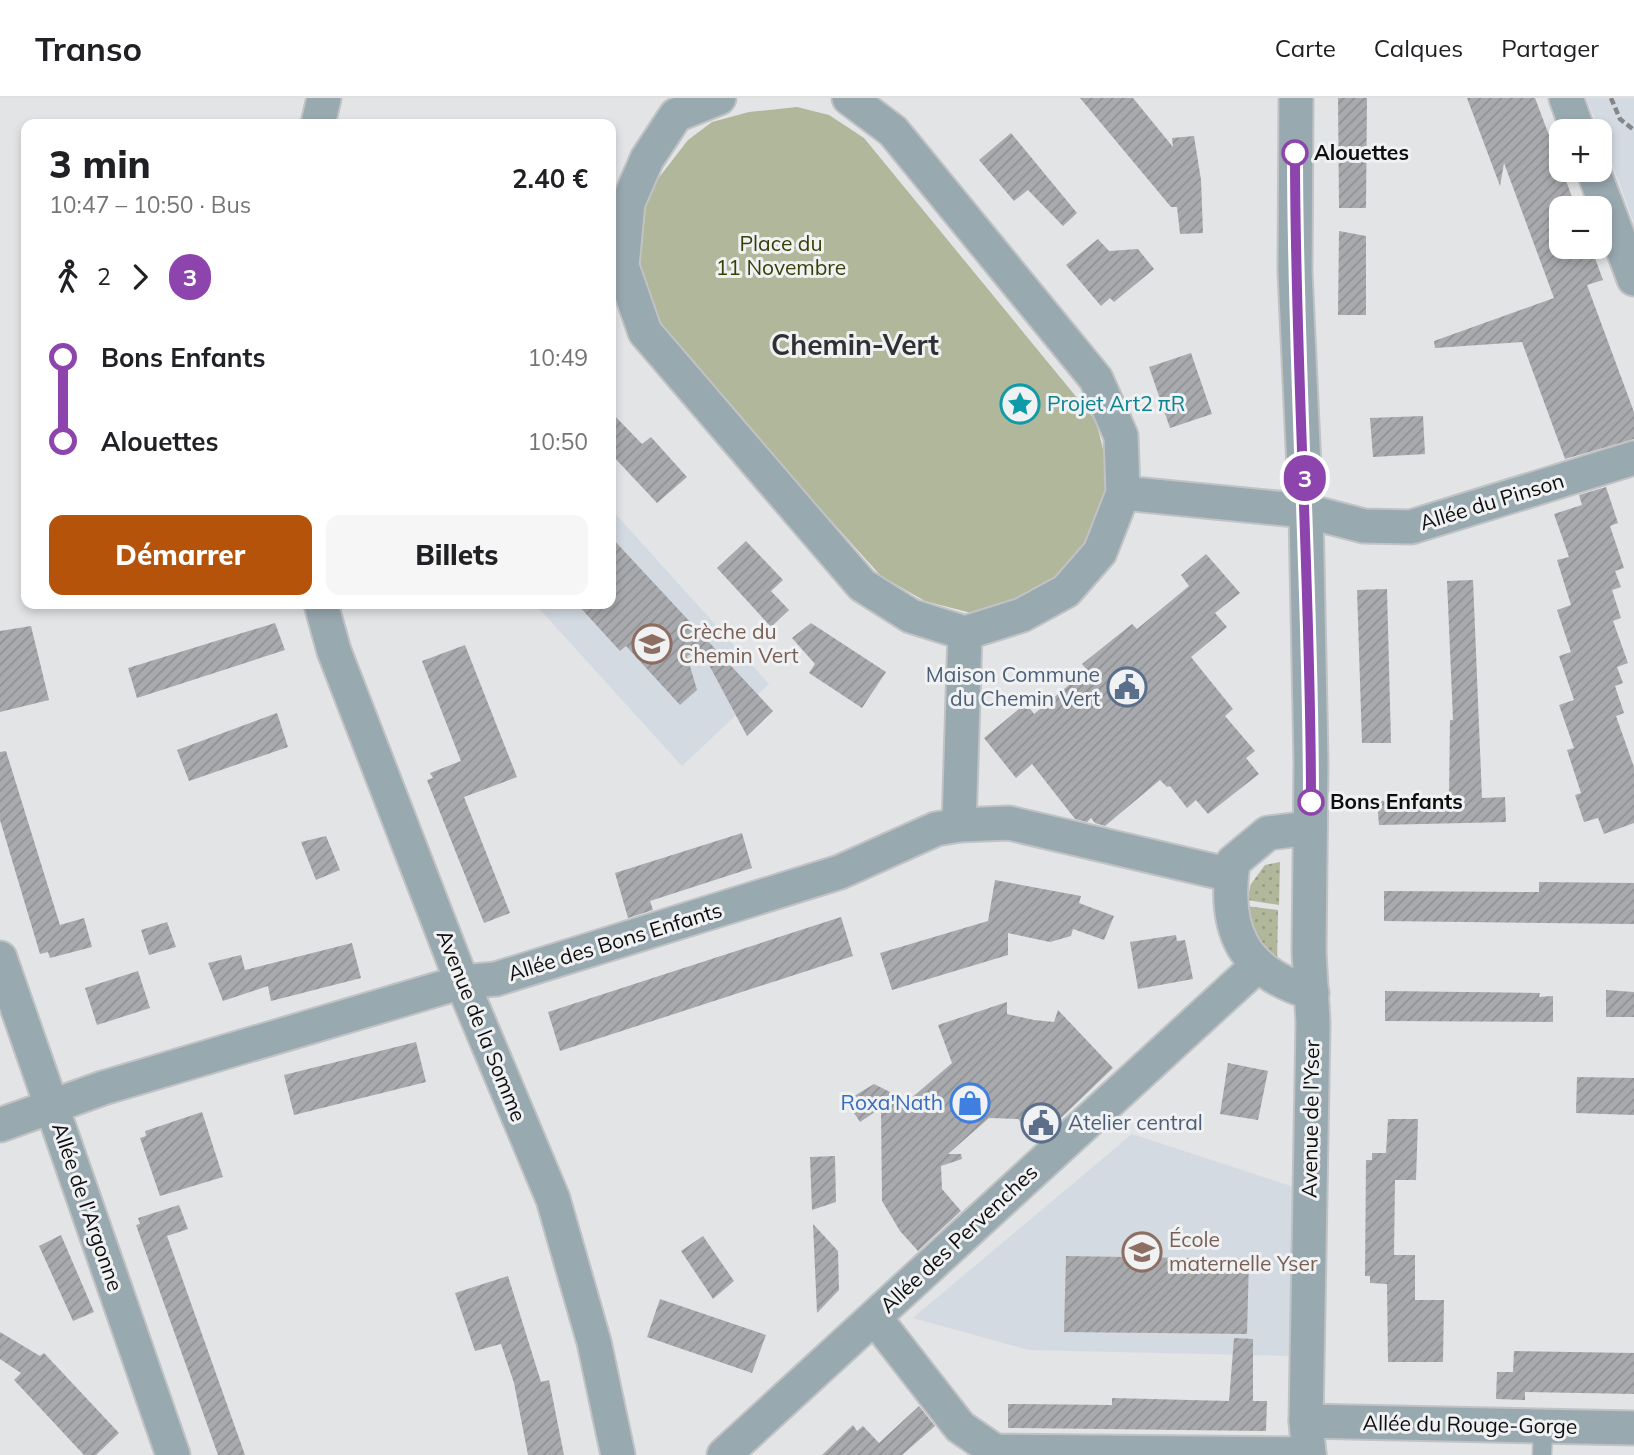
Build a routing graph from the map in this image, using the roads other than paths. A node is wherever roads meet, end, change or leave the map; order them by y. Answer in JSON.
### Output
{"nodes":[{"id":1,"x":324,"y":98,"type":"edge"},
{"id":2,"x":719,"y":98,"type":"edge"},
{"id":3,"x":849,"y":98,"type":"edge"},
{"id":4,"x":1296,"y":98,"type":"edge"},
{"id":5,"x":1566,"y":98,"type":"edge"},
{"id":6,"x":668,"y":106,"type":"edge"},
{"id":7,"x":319,"y":119,"type":"edge"},
{"id":8,"x":1574,"y":119,"type":"edge"},
{"id":9,"x":1598,"y":182,"type":"edge"},
{"id":10,"x":616,"y":266,"type":"edge"},
{"id":11,"x":1634,"y":279,"type":"edge"},
{"id":12,"x":1634,"y":458,"type":"edge"},
{"id":13,"x":1123,"y":493,"type":"junction"},
{"id":14,"x":1306,"y":511,"type":"junction"},
{"id":15,"x":322,"y":609,"type":"edge"},
{"id":16,"x":965,"y":633,"type":"junction"},
{"id":17,"x":959,"y":825,"type":"junction"},
{"id":18,"x":1310,"y":828,"type":"junction"},
{"id":19,"x":1231,"y":874,"type":"junction"},
{"id":20,"x":0,"y":958,"type":"edge"},
{"id":21,"x":1257,"y":966,"type":"junction"},
{"id":22,"x":462,"y":982,"type":"junction"},
{"id":23,"x":1312,"y":993,"type":"junction"},
{"id":24,"x":52,"y":1107,"type":"junction"},
{"id":25,"x":0,"y":1125,"type":"edge"},
{"id":26,"x":875,"y":1318,"type":"junction"},
{"id":27,"x":1306,"y":1421,"type":"junction"},
{"id":28,"x":1634,"y":1428,"type":"edge"},
{"id":29,"x":1543,"y":1441,"type":"edge"},
{"id":30,"x":173,"y":1455,"type":"edge"},
{"id":31,"x":618,"y":1455,"type":"edge"},
{"id":32,"x":724,"y":1455,"type":"edge"},
{"id":33,"x":1309,"y":1455,"type":"edge"}],
"edges":[{"from":1,"to":7,"type":"street"},
{"from":2,"to":6,"type":"street"},
{"from":3,"to":13,"type":"street"},
{"from":4,"to":14,"type":"street","name":"Avenue de l'Yser"},
{"from":5,"to":8,"type":"street"},
{"from":6,"to":10,"type":"street"},
{"from":9,"to":11,"type":"street"},
{"from":10,"to":16,"type":"street"},
{"from":12,"to":14,"type":"street","name":"Allée du Pinson"},
{"from":13,"to":14,"type":"street","name":"Allée du Pinson"},
{"from":13,"to":16,"type":"street"},
{"from":14,"to":18,"type":"street","name":"Avenue de l'Yser"},
{"from":15,"to":22,"type":"street","name":"Avenue de la Somme"},
{"from":16,"to":17,"type":"street"},
{"from":17,"to":19,"type":"street","name":"Allée des Bons Enfants"},
{"from":17,"to":22,"type":"street","name":"Allée des Bons Enfants"},
{"from":18,"to":19,"type":"street"},
{"from":18,"to":23,"type":"street","name":"Avenue de l'Yser"},
{"from":19,"to":21,"type":"street"},
{"from":20,"to":24,"type":"street","name":"Allée de l'Argonne"},
{"from":21,"to":23,"type":"street"},
{"from":21,"to":26,"type":"street","name":"Allée des Pervenches"},
{"from":22,"to":24,"type":"street","name":"Allée des Bons Enfants"},
{"from":22,"to":31,"type":"street","name":"Avenue de la Somme"},
{"from":23,"to":27,"type":"street","name":"Avenue de l'Yser"},
{"from":24,"to":25,"type":"street","name":"Allée des Bons Enfants"},
{"from":24,"to":30,"type":"street","name":"Allée de l'Argonne"},
{"from":26,"to":32,"type":"street","name":"Allée des Pervenches"},
{"from":26,"to":33,"type":"street"},
{"from":27,"to":29,"type":"street","name":"Allée du Rouge-Gorge"},
{"from":27,"to":33,"type":"street","name":"Avenue de l'Yser"},
{"from":28,"to":29,"type":"street","name":"Allée du Rouge-Gorge"}]}
